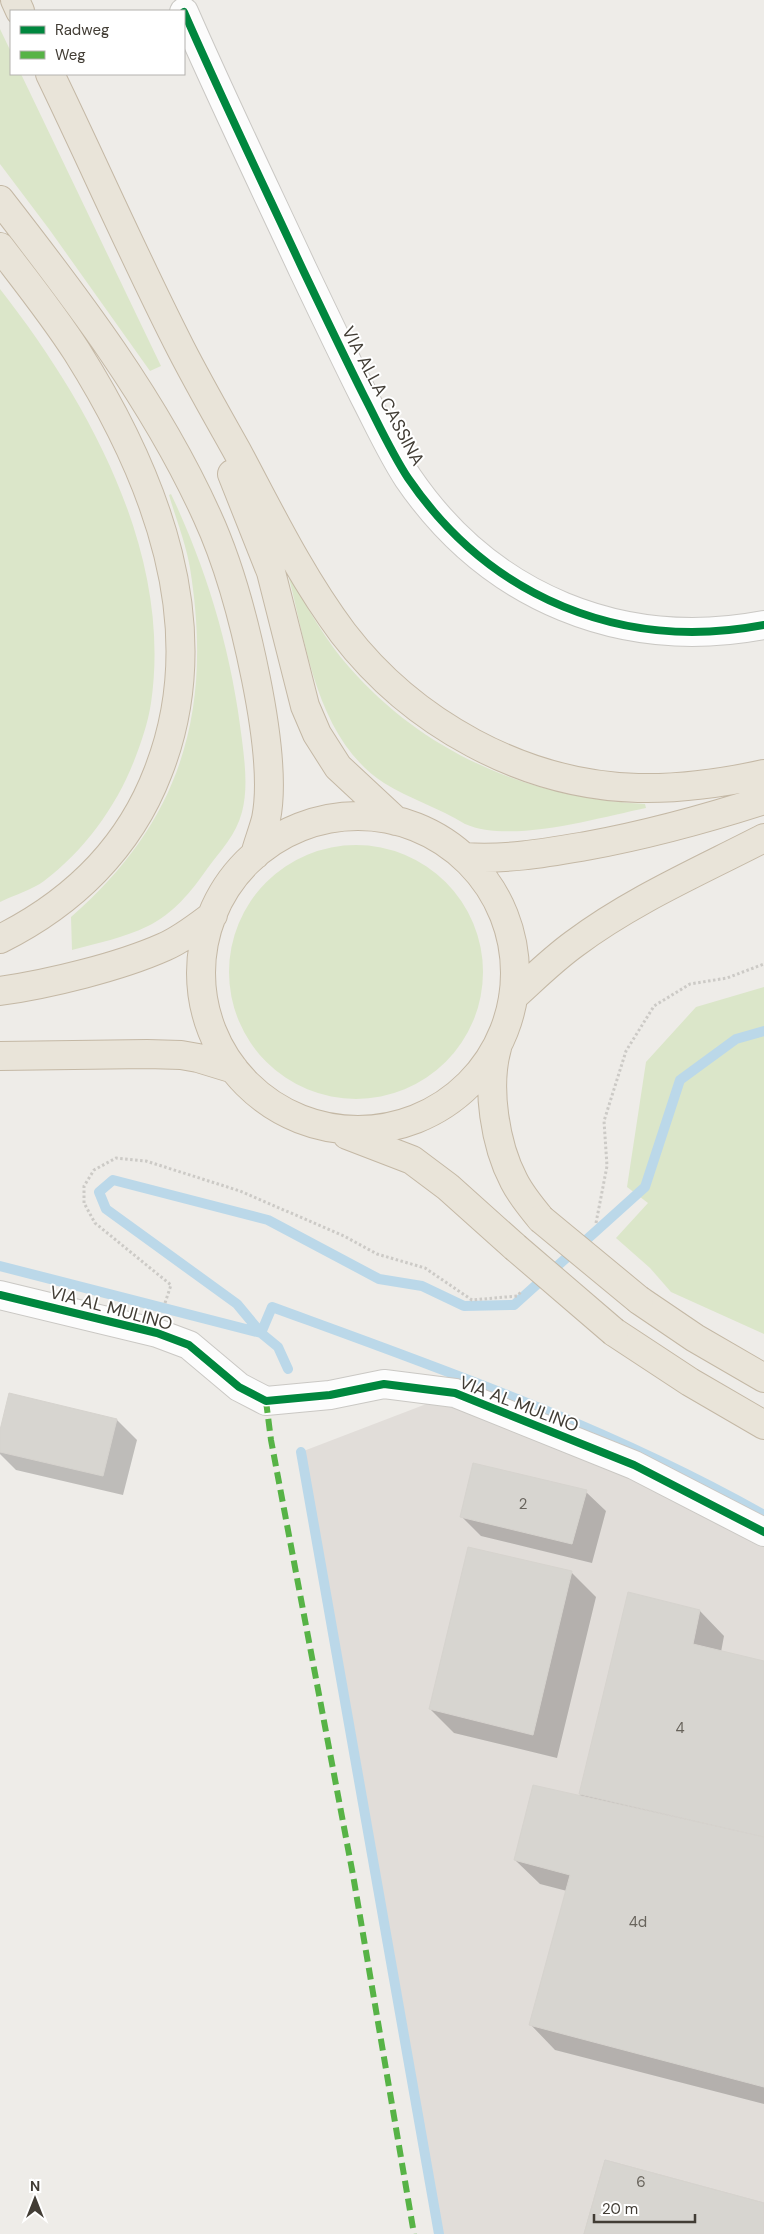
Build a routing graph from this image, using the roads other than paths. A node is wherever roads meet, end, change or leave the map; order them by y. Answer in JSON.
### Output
{"nodes":[{"id":1,"x":185,"y":14,"type":"edge"},
{"id":2,"x":50,"y":75,"type":"edge"},
{"id":3,"x":0,"y":200,"type":"edge"},
{"id":4,"x":0,"y":247,"type":"edge"},
{"id":5,"x":181,"y":349,"type":"junction"},
{"id":6,"x":764,"y":625,"type":"edge"},
{"id":7,"x":764,"y":774,"type":"edge"},
{"id":8,"x":764,"y":800,"type":"edge"},
{"id":9,"x":396,"y":821,"type":"junction"},
{"id":10,"x":764,"y":838,"type":"edge"},
{"id":11,"x":255,"y":855,"type":"junction"},
{"id":12,"x":464,"y":858,"type":"junction"},
{"id":13,"x":213,"y":915,"type":"junction"},
{"id":14,"x":0,"y":939,"type":"edge"},
{"id":15,"x":0,"y":991,"type":"edge"},
{"id":16,"x":513,"y":997,"type":"junction"},
{"id":17,"x":499,"y":1041,"type":"junction"},
{"id":18,"x":0,"y":1056,"type":"edge"},
{"id":19,"x":234,"y":1069,"type":"junction"},
{"id":20,"x":319,"y":1125,"type":"junction"},
{"id":21,"x":0,"y":1295,"type":"edge"},
{"id":22,"x":764,"y":1378,"type":"edge"},
{"id":23,"x":764,"y":1425,"type":"edge"},
{"id":24,"x":764,"y":1532,"type":"edge"}],
"edges":[{"from":1,"to":6,"type":"street","name":"VIA ALLA CASSINA"},
{"from":2,"to":5,"type":"highway"},
{"from":3,"to":11,"type":"highway"},
{"from":4,"to":14,"type":"highway"},
{"from":5,"to":7,"type":"highway"},
{"from":5,"to":9,"type":"highway"},
{"from":8,"to":12,"type":"highway"},
{"from":9,"to":11,"type":"highway"},
{"from":9,"to":12,"type":"highway"},
{"from":10,"to":16,"type":"highway"},
{"from":11,"to":13,"type":"highway"},
{"from":12,"to":16,"type":"highway"},
{"from":13,"to":15,"type":"highway"},
{"from":13,"to":19,"type":"highway"},
{"from":16,"to":17,"type":"highway"},
{"from":17,"to":20,"type":"highway"},
{"from":17,"to":22,"type":"highway","bridge":true},
{"from":18,"to":19,"type":"highway"},
{"from":19,"to":20,"type":"highway"},
{"from":20,"to":23,"type":"highway","bridge":true},
{"from":21,"to":24,"type":"street","name":"VIA AL MULINO"}]}
